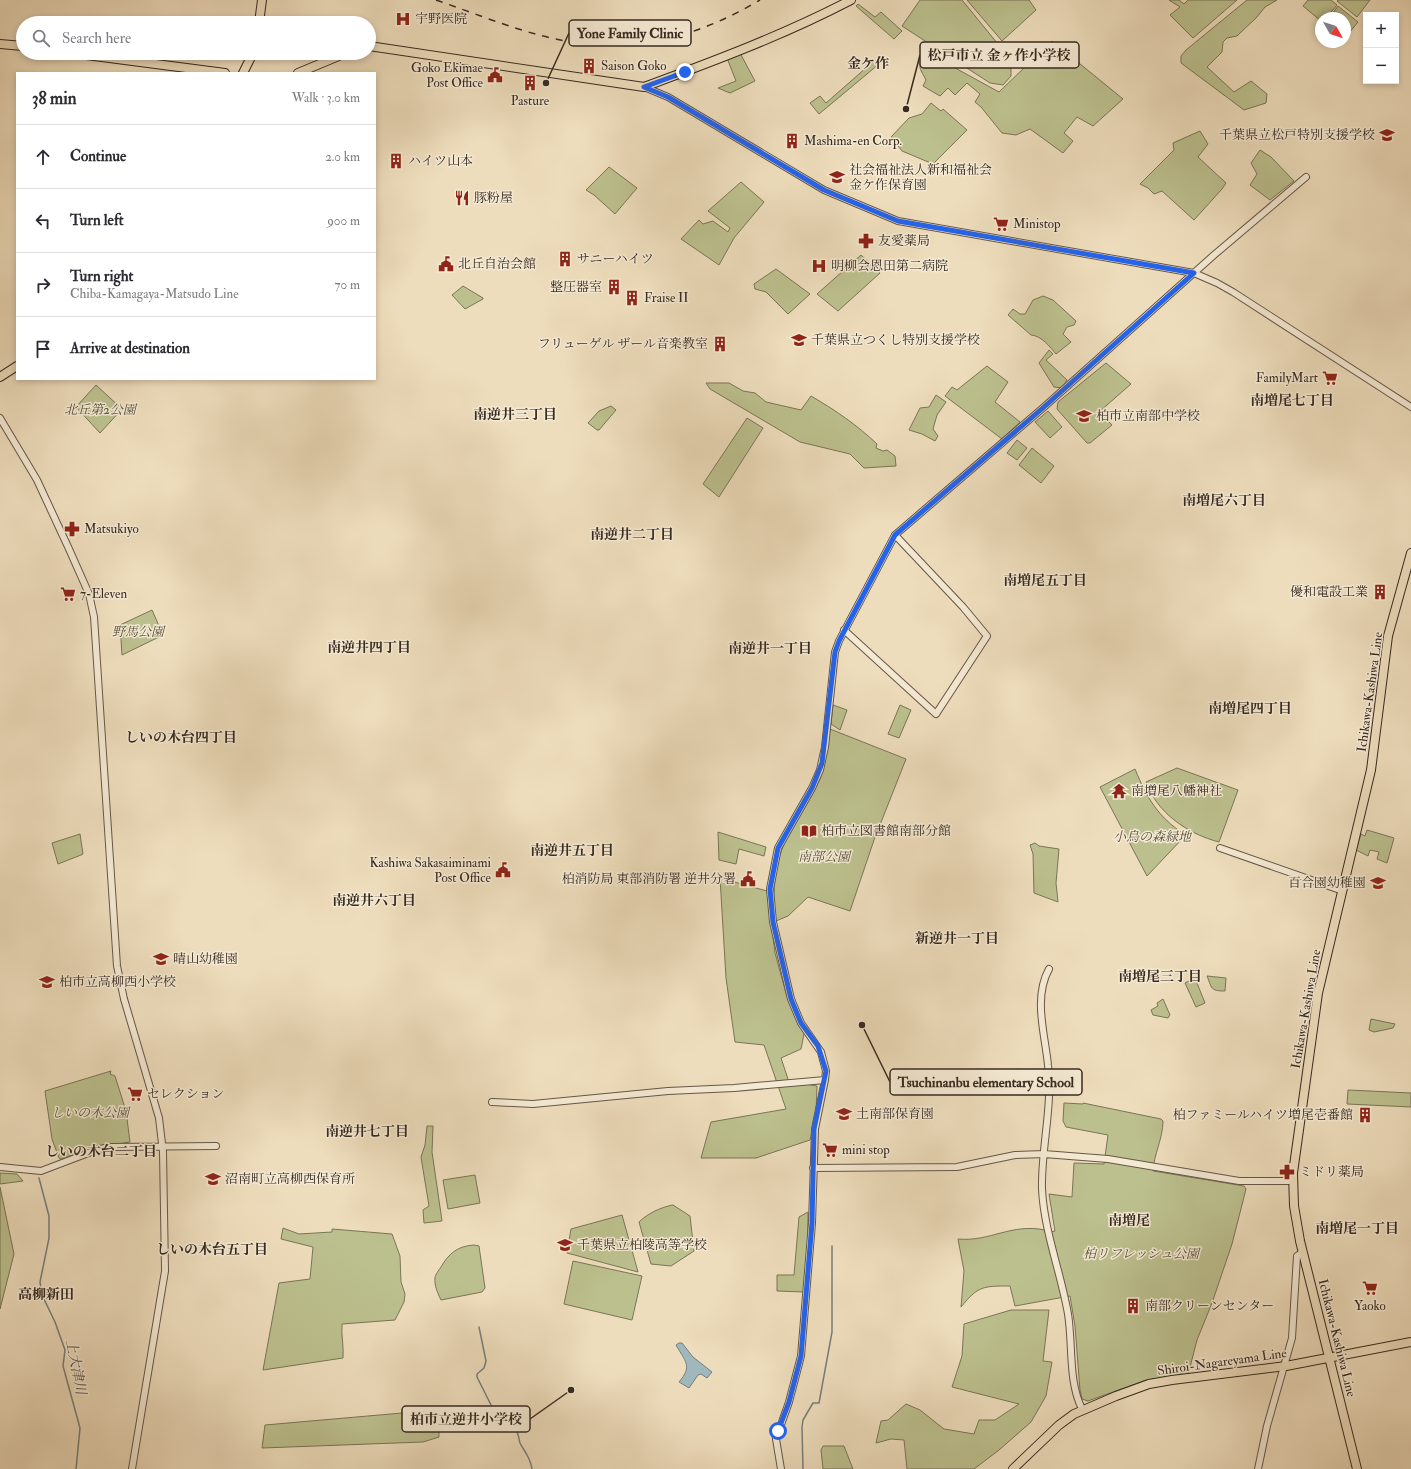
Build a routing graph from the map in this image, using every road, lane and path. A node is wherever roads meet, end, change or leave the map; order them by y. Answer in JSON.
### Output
{"nodes":[{"id":1,"x":262,"y":0,"type":"edge"},
{"id":2,"x":266,"y":0,"type":"edge"},
{"id":3,"x":851,"y":0,"type":"edge"},
{"id":4,"x":260,"y":16,"type":"edge"},
{"id":5,"x":263,"y":16,"type":"edge"},
{"id":6,"x":0,"y":44,"type":"edge"},
{"id":7,"x":16,"y":45,"type":"edge"},
{"id":8,"x":376,"y":47,"type":"edge"},
{"id":9,"x":125,"y":60,"type":"edge"},
{"id":10,"x":250,"y":60,"type":"edge"},
{"id":11,"x":329,"y":60,"type":"edge"},
{"id":12,"x":217,"y":72,"type":"edge"},
{"id":13,"x":244,"y":72,"type":"edge"},
{"id":14,"x":300,"y":72,"type":"edge"},
{"id":15,"x":644,"y":87,"type":"junction"},
{"id":16,"x":1306,"y":177,"type":"dead end"},
{"id":17,"x":1194,"y":273,"type":"junction"},
{"id":18,"x":16,"y":367,"type":"edge"},
{"id":19,"x":0,"y":377,"type":"edge"},
{"id":20,"x":1411,"y":407,"type":"edge"},
{"id":21,"x":0,"y":418,"type":"edge"},
{"id":22,"x":895,"y":535,"type":"junction"},
{"id":23,"x":1411,"y":553,"type":"edge"},
{"id":24,"x":844,"y":630,"type":"junction"},
{"id":25,"x":1220,"y":848,"type":"dead end"},
{"id":26,"x":1342,"y":891,"type":"junction"},
{"id":27,"x":1049,"y":969,"type":"dead end"},
{"id":28,"x":825,"y":1080,"type":"junction"},
{"id":29,"x":492,"y":1102,"type":"dead end"},
{"id":30,"x":162,"y":1146,"type":"junction"},
{"id":31,"x":216,"y":1146,"type":"dead end"},
{"id":32,"x":1044,"y":1154,"type":"junction"},
{"id":33,"x":0,"y":1167,"type":"edge"},
{"id":34,"x":812,"y":1168,"type":"junction"},
{"id":35,"x":1293,"y":1181,"type":"junction"},
{"id":36,"x":1303,"y":1252,"type":"junction"},
{"id":37,"x":1411,"y":1342,"type":"edge"},
{"id":38,"x":1329,"y":1358,"type":"junction"},
{"id":39,"x":1286,"y":1366,"type":"junction"},
{"id":40,"x":1082,"y":1409,"type":"junction"},
{"id":41,"x":132,"y":1469,"type":"edge"},
{"id":42,"x":781,"y":1469,"type":"edge"},
{"id":43,"x":1013,"y":1469,"type":"edge"},
{"id":44,"x":1258,"y":1469,"type":"edge"},
{"id":45,"x":1357,"y":1469,"type":"edge"}],
"edges":[{"from":1,"to":4,"type":"main road"},
{"from":2,"to":5,"type":"main road"},
{"from":3,"to":15,"type":"main road"},
{"from":6,"to":7,"type":"main road"},
{"from":8,"to":15,"type":"main road"},
{"from":9,"to":12,"type":"main road"},
{"from":10,"to":13,"type":"main road"},
{"from":11,"to":14,"type":"main road"},
{"from":15,"to":17,"type":"street"},
{"from":16,"to":17,"type":"street"},
{"from":17,"to":20,"type":"street"},
{"from":17,"to":22,"type":"street"},
{"from":18,"to":19,"type":"main road"},
{"from":21,"to":30,"type":"street"},
{"from":22,"to":24,"type":"street"},
{"from":22,"to":24,"type":"street"},
{"from":23,"to":26,"type":"main road","name":"Ichikawa-Kashiwa Line"},
{"from":24,"to":28,"type":"street"},
{"from":25,"to":26,"type":"street"},
{"from":26,"to":35,"type":"main road","name":"Ichikawa-Kashiwa Line"},
{"from":27,"to":32,"type":"street"},
{"from":28,"to":29,"type":"street"},
{"from":28,"to":34,"type":"street"},
{"from":30,"to":31,"type":"street"},
{"from":30,"to":33,"type":"street"},
{"from":30,"to":41,"type":"street"},
{"from":32,"to":34,"type":"street"},
{"from":32,"to":35,"type":"street"},
{"from":32,"to":40,"type":"street"},
{"from":34,"to":42,"type":"street"},
{"from":35,"to":36,"type":"main road","name":"Ichikawa-Kashiwa Line"},
{"from":36,"to":38,"type":"main road","name":"Ichikawa-Kashiwa Line"},
{"from":36,"to":39,"type":"street"},
{"from":37,"to":38,"type":"main road","name":"Shiroi-Nagareyama Line"},
{"from":38,"to":39,"type":"main road","name":"Shiroi-Nagareyama Line"},
{"from":38,"to":45,"type":"main road","name":"Ichikawa-Kashiwa Line"},
{"from":39,"to":40,"type":"main road","name":"Shiroi-Nagareyama Line"},
{"from":39,"to":44,"type":"street"},
{"from":40,"to":43,"type":"main road","name":"Shiroi-Nagareyama Line"}]}
